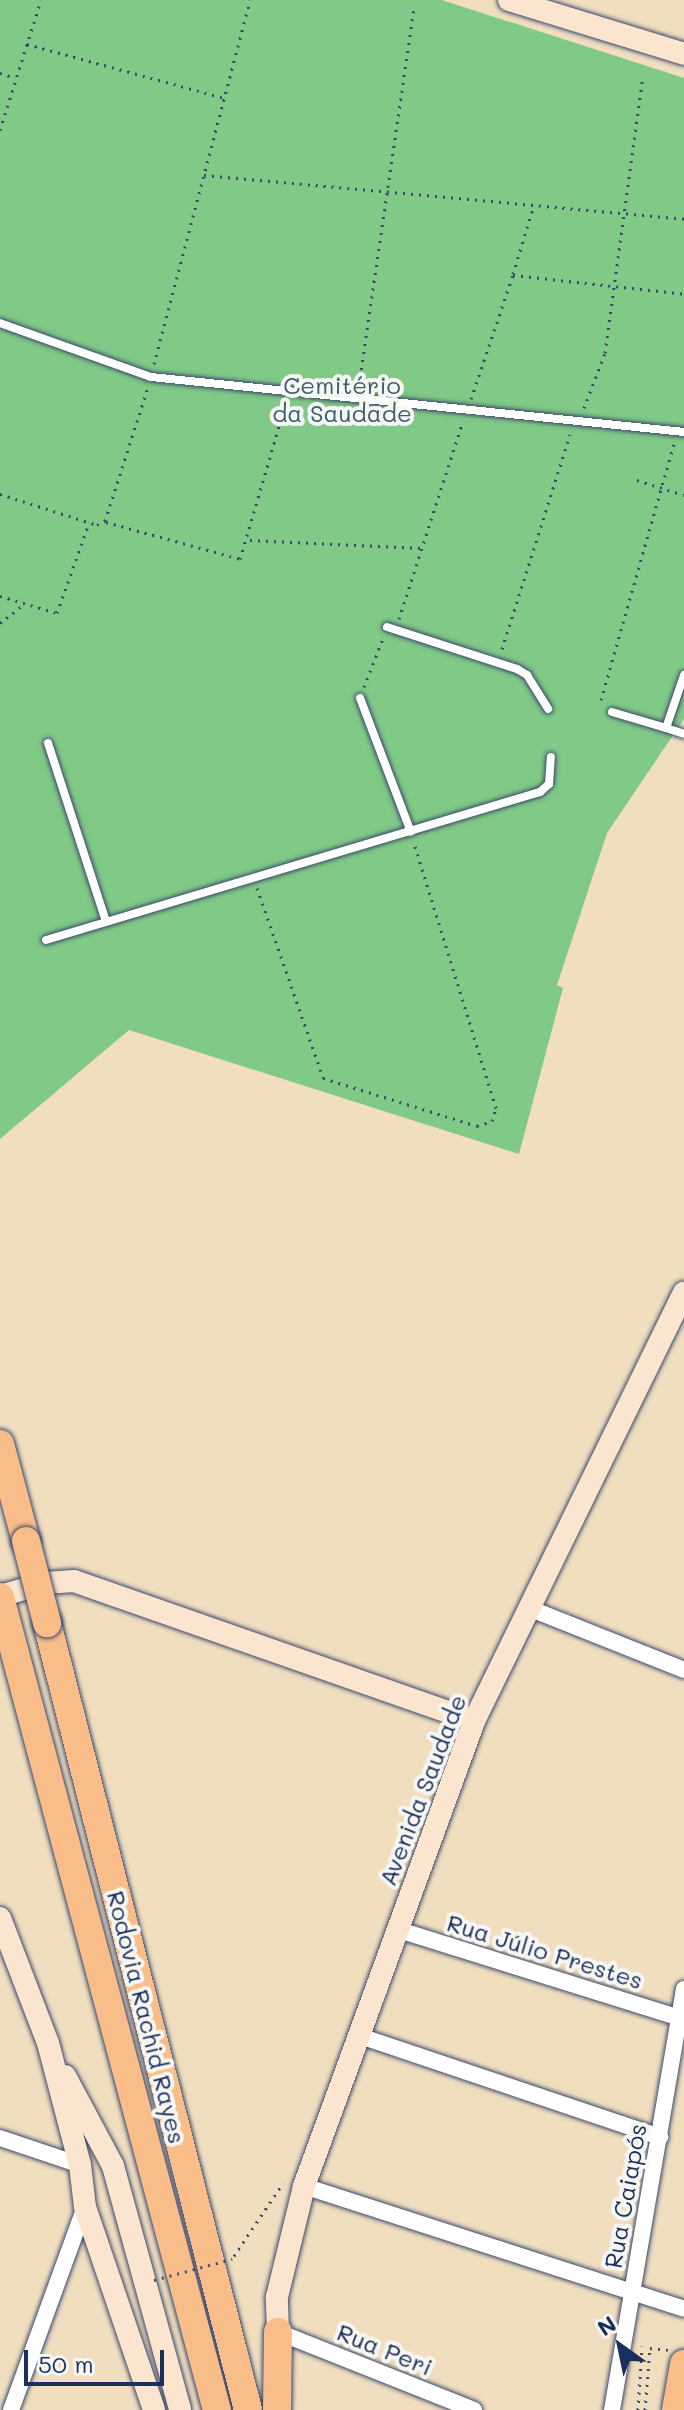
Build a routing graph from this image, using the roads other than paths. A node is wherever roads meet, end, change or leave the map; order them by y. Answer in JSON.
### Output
{"nodes":[{"id":1,"x":509,"y":0,"type":"edge"},
{"id":2,"x":684,"y":54,"type":"edge"},
{"id":3,"x":0,"y":323,"type":"edge"},
{"id":4,"x":681,"y":432,"type":"edge"},
{"id":5,"x":387,"y":627,"type":"road end"},
{"id":6,"x":684,"y":675,"type":"edge"},
{"id":7,"x":360,"y":698,"type":"road end"},
{"id":8,"x":548,"y":709,"type":"dead end"},
{"id":9,"x":612,"y":712,"type":"dead end"},
{"id":10,"x":666,"y":728,"type":"junction"},
{"id":11,"x":684,"y":734,"type":"edge"},
{"id":12,"x":48,"y":743,"type":"dead end"},
{"id":13,"x":551,"y":757,"type":"dead end"},
{"id":14,"x":411,"y":832,"type":"junction"},
{"id":15,"x":106,"y":922,"type":"junction"},
{"id":16,"x":46,"y":940,"type":"dead end"},
{"id":17,"x":684,"y":1293,"type":"edge"},
{"id":18,"x":0,"y":1444,"type":"edge"},
{"id":19,"x":0,"y":1597,"type":"edge"},
{"id":20,"x":531,"y":1609,"type":"junction"},
{"id":21,"x":684,"y":1670,"type":"edge"},
{"id":22,"x":474,"y":1721,"type":"junction"},
{"id":23,"x":0,"y":1918,"type":"edge"},
{"id":24,"x":396,"y":1929,"type":"junction"},
{"id":25,"x":684,"y":1989,"type":"edge"},
{"id":26,"x":680,"y":2018,"type":"junction"},
{"id":27,"x":357,"y":2035,"type":"junction"},
{"id":28,"x":48,"y":2043,"type":"junction"},
{"id":29,"x":660,"y":2137,"type":"junction"},
{"id":30,"x":0,"y":2138,"type":"edge"},
{"id":31,"x":80,"y":2165,"type":"junction"},
{"id":32,"x":304,"y":2186,"type":"junction"},
{"id":33,"x":85,"y":2207,"type":"junction"},
{"id":34,"x":632,"y":2291,"type":"junction"},
{"id":35,"x":684,"y":2309,"type":"edge"},
{"id":36,"x":278,"y":2332,"type":"junction"},
{"id":37,"x":678,"y":2358,"type":"edge"},
{"id":38,"x":11,"y":2410,"type":"edge"},
{"id":39,"x":154,"y":2410,"type":"edge"},
{"id":40,"x":180,"y":2410,"type":"edge"},
{"id":41,"x":217,"y":2410,"type":"edge"},
{"id":42,"x":248,"y":2410,"type":"edge"},
{"id":43,"x":277,"y":2410,"type":"edge"},
{"id":44,"x":474,"y":2410,"type":"edge"},
{"id":45,"x":612,"y":2410,"type":"edge"},
{"id":46,"x":676,"y":2410,"type":"edge"}],
"edges":[{"from":1,"to":2,"type":"street"},
{"from":3,"to":4,"type":"lane"},
{"from":5,"to":8,"type":"lane"},
{"from":6,"to":10,"type":"lane"},
{"from":7,"to":14,"type":"lane"},
{"from":9,"to":10,"type":"lane"},
{"from":10,"to":11,"type":"lane"},
{"from":12,"to":15,"type":"lane"},
{"from":13,"to":14,"type":"lane"},
{"from":14,"to":15,"type":"lane"},
{"from":15,"to":16,"type":"lane"},
{"from":17,"to":20,"type":"street","name":"Avenida Saudade"},
{"from":18,"to":42,"type":"highway","name":"Rodovia Rachid Rayes","bridge":true},
{"from":19,"to":22,"type":"street"},
{"from":19,"to":41,"type":"highway","name":"Rodovia Rachid Rayes"},
{"from":20,"to":21,"type":"street"},
{"from":20,"to":22,"type":"street","name":"Avenida Saudade"},
{"from":22,"to":24,"type":"street","name":"Avenida Saudade"},
{"from":23,"to":28,"type":"street"},
{"from":24,"to":26,"type":"street","name":"Rua Júlio Prestes"},
{"from":24,"to":27,"type":"street","name":"Avenida Saudade"},
{"from":25,"to":26,"type":"street","name":"Rua Caiapós"},
{"from":26,"to":29,"type":"street","name":"Rua Caiapós"},
{"from":27,"to":29,"type":"street"},
{"from":27,"to":32,"type":"street","name":"Avenida Saudade"},
{"from":28,"to":31,"type":"street"},
{"from":28,"to":40,"type":"street"},
{"from":29,"to":34,"type":"street","name":"Rua Caiapós"},
{"from":30,"to":31,"type":"street"},
{"from":31,"to":33,"type":"street"},
{"from":32,"to":34,"type":"street"},
{"from":32,"to":36,"type":"street","name":"Avenida Saudade"},
{"from":33,"to":38,"type":"street"},
{"from":33,"to":39,"type":"street"},
{"from":34,"to":35,"type":"street"},
{"from":34,"to":45,"type":"street","name":"Rua Caiapós"},
{"from":36,"to":43,"type":"highway"},
{"from":36,"to":44,"type":"street","name":"Rua Peri"},
{"from":37,"to":46,"type":"highway"}]}
